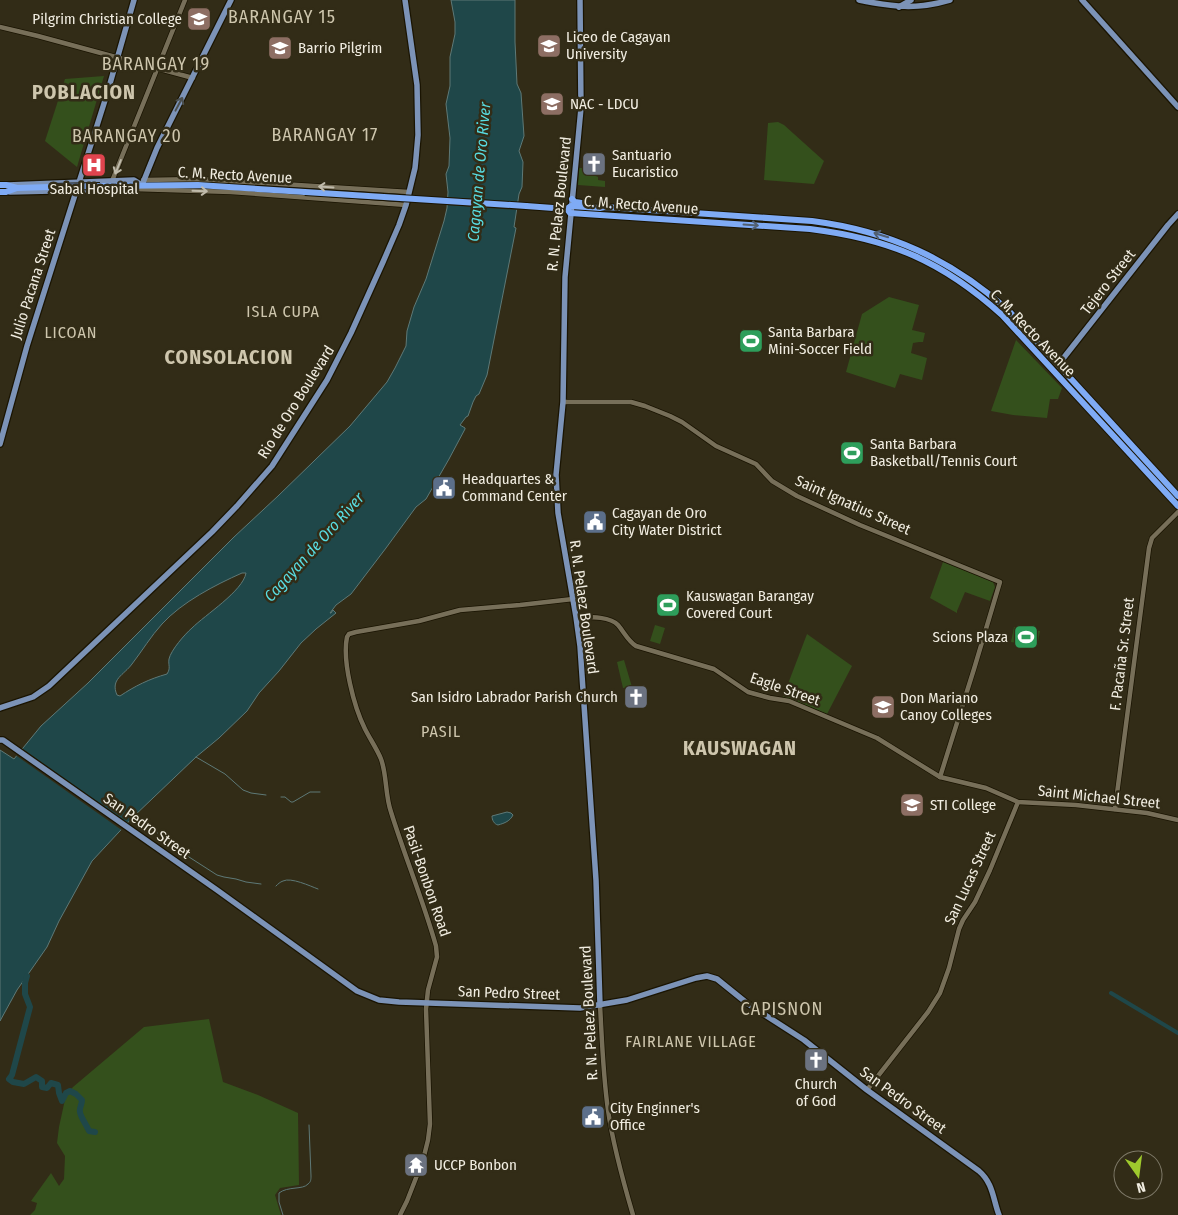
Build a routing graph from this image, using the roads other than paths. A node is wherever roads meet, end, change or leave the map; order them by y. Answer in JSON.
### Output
{"nodes":[{"id":1,"x":134,"y":0,"type":"edge"},
{"id":2,"x":185,"y":0,"type":"edge"},
{"id":3,"x":231,"y":0,"type":"edge"},
{"id":4,"x":405,"y":0,"type":"edge"},
{"id":5,"x":580,"y":0,"type":"edge"},
{"id":6,"x":859,"y":0,"type":"edge"},
{"id":7,"x":910,"y":0,"type":"edge"},
{"id":8,"x":950,"y":0,"type":"edge"},
{"id":9,"x":1082,"y":0,"type":"edge"},
{"id":10,"x":898,"y":7,"type":"junction"},
{"id":11,"x":0,"y":27,"type":"edge"},
{"id":12,"x":117,"y":57,"type":"junction"},
{"id":13,"x":158,"y":68,"type":"junction"},
{"id":14,"x":193,"y":78,"type":"junction"},
{"id":15,"x":1178,"y":107,"type":"edge"},
{"id":16,"x":81,"y":174,"type":"junction"},
{"id":17,"x":112,"y":181,"type":"junction"},
{"id":18,"x":78,"y":182,"type":"junction"},
{"id":19,"x":143,"y":182,"type":"junction"},
{"id":20,"x":98,"y":184,"type":"junction"},
{"id":21,"x":3,"y":188,"type":"edge"},
{"id":22,"x":134,"y":189,"type":"junction"},
{"id":23,"x":76,"y":190,"type":"junction"},
{"id":24,"x":375,"y":190,"type":"junction"},
{"id":25,"x":409,"y":192,"type":"junction"},
{"id":26,"x":373,"y":202,"type":"junction"},
{"id":27,"x":406,"y":205,"type":"junction"},
{"id":28,"x":570,"y":207,"type":"junction"},
{"id":29,"x":665,"y":212,"type":"junction"},
{"id":30,"x":1178,"y":214,"type":"edge"},
{"id":31,"x":664,"y":219,"type":"junction"},
{"id":32,"x":728,"y":220,"type":"junction"},
{"id":33,"x":1026,"y":335,"type":"junction"},
{"id":34,"x":1058,"y":365,"type":"junction"},
{"id":35,"x":563,"y":402,"type":"junction"},
{"id":36,"x":0,"y":444,"type":"edge"},
{"id":37,"x":1178,"y":496,"type":"edge"},
{"id":38,"x":1178,"y":506,"type":"edge"},
{"id":39,"x":1178,"y":512,"type":"edge"},
{"id":40,"x":573,"y":599,"type":"junction"},
{"id":41,"x":576,"y":617,"type":"junction"},
{"id":42,"x":0,"y":708,"type":"edge"},
{"id":43,"x":2,"y":739,"type":"edge"},
{"id":44,"x":940,"y":777,"type":"junction"},
{"id":45,"x":1018,"y":802,"type":"junction"},
{"id":46,"x":1115,"y":809,"type":"junction"},
{"id":47,"x":1178,"y":820,"type":"edge"},
{"id":48,"x":426,"y":1003,"type":"junction"},
{"id":49,"x":600,"y":1005,"type":"junction"},
{"id":50,"x":867,"y":1090,"type":"junction"},
{"id":51,"x":997,"y":1213,"type":"edge"},
{"id":52,"x":400,"y":1215,"type":"edge"},
{"id":53,"x":633,"y":1215,"type":"edge"}],
"edges":[{"from":1,"to":12,"type":"main road","name":"Julio Pacana Street"},
{"from":2,"to":13,"type":"street"},
{"from":3,"to":14,"type":"main road"},
{"from":4,"to":25,"type":"main road","name":"Rio de Oro Boulevard"},
{"from":5,"to":28,"type":"main road","name":"R. N. Pelaez Boulevard"},
{"from":6,"to":10,"type":"main road"},
{"from":7,"to":10,"type":"main road"},
{"from":8,"to":10,"type":"main road"},
{"from":9,"to":15,"type":"main road"},
{"from":11,"to":12,"type":"street"},
{"from":12,"to":13,"type":"street"},
{"from":12,"to":16,"type":"main road","name":"Julio Pacana Street"},
{"from":13,"to":14,"type":"street"},
{"from":13,"to":17,"type":"street","one_way":true},
{"from":19,"to":14,"type":"main road","one_way":true},
{"from":16,"to":18,"type":"main road","name":"Julio Pacana Street"},
{"from":16,"to":20,"type":"main road"},
{"from":17,"to":19,"type":"main road","name":"C. M. Recto Avenue"},
{"from":17,"to":20,"type":"main road","name":"C. M. Recto Avenue"},
{"from":18,"to":20,"type":"main road","name":"C. M. Recto Avenue"},
{"from":18,"to":21,"type":"main road","name":"C. M. Recto Avenue"},
{"from":18,"to":23,"type":"main road","name":"Julio Pacana Street"},
{"from":19,"to":20,"type":"highway","name":"C. M. Recto Avenue"},
{"from":19,"to":22,"type":"main road","name":"C. M. Recto Avenue"},
{"from":24,"to":19,"type":"street","one_way":true},
{"from":19,"to":28,"type":"highway","name":"C. M. Recto Avenue","bridge":true},
{"from":20,"to":21,"type":"highway","name":"C. M. Recto Avenue","bridge":true},
{"from":21,"to":23,"type":"main road","name":"C. M. Recto Avenue"},
{"from":22,"to":23,"type":"main road","name":"C. M. Recto Avenue"},
{"from":22,"to":26,"type":"street","one_way":true},
{"from":23,"to":36,"type":"main road","name":"Julio Pacana Street"},
{"from":24,"to":25,"type":"street"},
{"from":24,"to":26,"type":"street"},
{"from":25,"to":27,"type":"main road","name":"Rio de Oro Boulevard"},
{"from":26,"to":27,"type":"street"},
{"from":27,"to":42,"type":"main road","name":"Rio de Oro Boulevard"},
{"from":28,"to":29,"type":"highway","name":"C. M. Recto Avenue"},
{"from":28,"to":31,"type":"highway","name":"C. M. Recto Avenue"},
{"from":28,"to":35,"type":"main road","name":"R. N. Pelaez Boulevard"},
{"from":29,"to":31,"type":"highway"},
{"from":29,"to":32,"type":"highway","name":"C. M. Recto Avenue"},
{"from":30,"to":34,"type":"main road","name":"Tejero Street"},
{"from":31,"to":32,"type":"highway","name":"C. M. Recto Avenue"},
{"from":32,"to":33,"type":"highway","name":"C. M. Recto Avenue"},
{"from":33,"to":34,"type":"highway","name":"C. M. Recto Avenue"},
{"from":33,"to":38,"type":"highway","name":"C. M. Recto Avenue"},
{"from":34,"to":37,"type":"highway","name":"C. M. Recto Avenue"},
{"from":35,"to":40,"type":"main road","name":"R. N. Pelaez Boulevard"},
{"from":35,"to":44,"type":"street","name":"Saint Ignatius Street"},
{"from":39,"to":46,"type":"street","name":"F. Pacaña Sr. Street"},
{"from":40,"to":41,"type":"main road","name":"R. N. Pelaez Boulevard"},
{"from":40,"to":48,"type":"street","name":"Pasil-Bonbon Road"},
{"from":41,"to":44,"type":"street","name":"Eagle Street"},
{"from":41,"to":49,"type":"main road","name":"R. N. Pelaez Boulevard"},
{"from":43,"to":48,"type":"main road","name":"San Pedro Street"},
{"from":44,"to":45,"type":"street","name":"Eagle Street"},
{"from":45,"to":46,"type":"street","name":"Saint Michael Street"},
{"from":45,"to":50,"type":"street","name":"San Lucas Street"},
{"from":46,"to":47,"type":"street","name":"Saint Michael Street"},
{"from":48,"to":49,"type":"main road","name":"San Pedro Street"},
{"from":48,"to":52,"type":"street","name":"Pasil-Bonbon Road"},
{"from":49,"to":50,"type":"main road","name":"San Pedro Street"},
{"from":49,"to":53,"type":"street","name":"R. N. Pelaez Boulevard"},
{"from":50,"to":51,"type":"main road","name":"San Pedro Street"}]}
